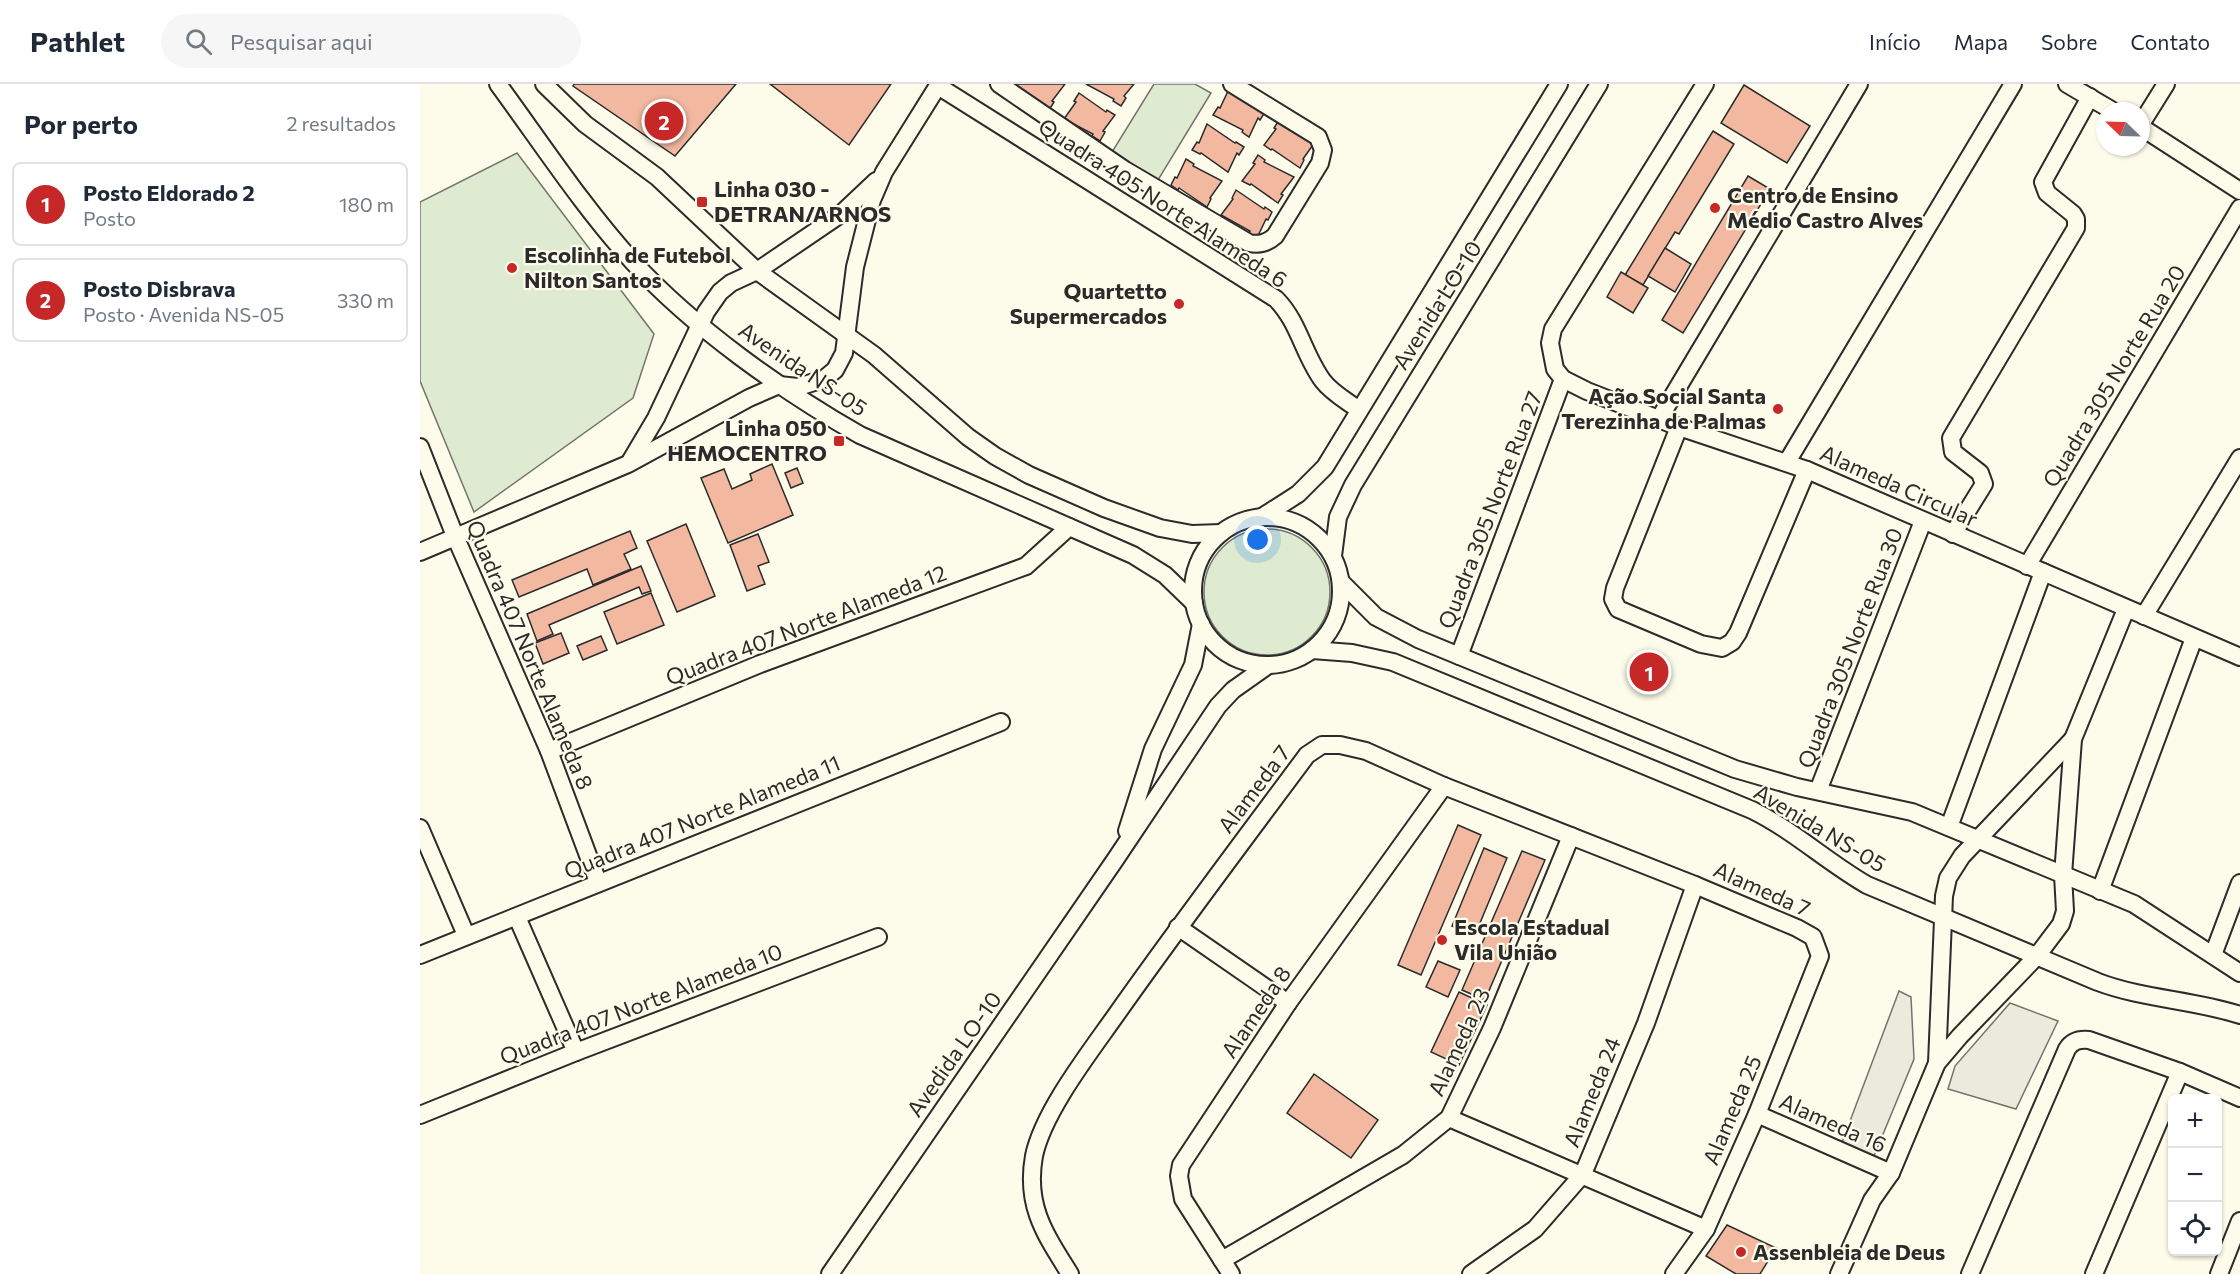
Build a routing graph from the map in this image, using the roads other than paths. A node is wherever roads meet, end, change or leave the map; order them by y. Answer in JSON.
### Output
{"nodes":[{"id":1,"x":498,"y":84,"type":"edge"},
{"id":2,"x":544,"y":84,"type":"edge"},
{"id":3,"x":999,"y":84,"type":"edge"},
{"id":4,"x":1232,"y":84,"type":"edge"},
{"id":5,"x":1559,"y":84,"type":"edge"},
{"id":6,"x":1599,"y":84,"type":"edge"},
{"id":7,"x":1705,"y":84,"type":"edge"},
{"id":8,"x":1859,"y":84,"type":"edge"},
{"id":9,"x":2013,"y":84,"type":"edge"},
{"id":10,"x":2067,"y":84,"type":"edge"},
{"id":11,"x":2166,"y":84,"type":"edge"},
{"id":12,"x":939,"y":85,"type":"edge"},
{"id":13,"x":2090,"y":97,"type":"junction"},
{"id":14,"x":2098,"y":102,"type":"edge"},
{"id":15,"x":2150,"y":110,"type":"edge"},
{"id":16,"x":2150,"y":131,"type":"edge"},
{"id":17,"x":1125,"y":170,"type":"junction"},
{"id":18,"x":884,"y":172,"type":"junction"},
{"id":19,"x":2240,"y":191,"type":"edge"},
{"id":20,"x":1111,"y":194,"type":"junction"},
{"id":21,"x":2240,"y":208,"type":"edge"},
{"id":22,"x":2235,"y":227,"type":"edge"},
{"id":23,"x":757,"y":271,"type":"junction"},
{"id":24,"x":700,"y":324,"type":"junction"},
{"id":25,"x":847,"y":337,"type":"junction"},
{"id":26,"x":1563,"y":380,"type":"junction"},
{"id":27,"x":779,"y":385,"type":"junction"},
{"id":28,"x":1359,"y":410,"type":"junction"},
{"id":29,"x":1659,"y":419,"type":"junction"},
{"id":30,"x":1679,"y":427,"type":"junction"},
{"id":31,"x":420,"y":447,"type":"edge"},
{"id":32,"x":2240,"y":458,"type":"edge"},
{"id":33,"x":1787,"y":462,"type":"junction"},
{"id":34,"x":628,"y":464,"type":"junction"},
{"id":35,"x":1807,"y":470,"type":"junction"},
{"id":36,"x":1262,"y":517,"type":"junction"},
{"id":37,"x":1923,"y":521,"type":"junction"},
{"id":38,"x":1069,"y":527,"type":"junction"},
{"id":39,"x":1221,"y":533,"type":"junction"},
{"id":40,"x":1953,"y":534,"type":"junction"},
{"id":41,"x":455,"y":536,"type":"junction"},
{"id":42,"x":420,"y":552,"type":"edge"},
{"id":43,"x":1333,"y":556,"type":"junction"},
{"id":44,"x":2027,"y":566,"type":"junction"},
{"id":45,"x":2043,"y":572,"type":"junction"},
{"id":46,"x":1341,"y":582,"type":"junction"},
{"id":47,"x":1194,"y":603,"type":"junction"},
{"id":48,"x":2126,"y":609,"type":"junction"},
{"id":49,"x":2144,"y":616,"type":"junction"},
{"id":50,"x":1201,"y":624,"type":"junction"},
{"id":51,"x":2194,"y":638,"type":"junction"},
{"id":52,"x":1312,"y":650,"type":"junction"},
{"id":53,"x":1459,"y":656,"type":"junction"},
{"id":54,"x":2240,"y":657,"type":"edge"},
{"id":55,"x":1268,"y":666,"type":"junction"},
{"id":56,"x":1001,"y":722,"type":"dead end"},
{"id":57,"x":2073,"y":739,"type":"junction"},
{"id":58,"x":549,"y":751,"type":"junction"},
{"id":59,"x":1444,"y":786,"type":"junction"},
{"id":60,"x":1818,"y":791,"type":"junction"},
{"id":61,"x":1948,"y":827,"type":"junction"},
{"id":62,"x":420,"y":828,"type":"edge"},
{"id":63,"x":1571,"y":836,"type":"junction"},
{"id":64,"x":1977,"y":839,"type":"junction"},
{"id":65,"x":1115,"y":860,"type":"junction"},
{"id":66,"x":2062,"y":875,"type":"junction"},
{"id":67,"x":598,"y":882,"type":"junction"},
{"id":68,"x":2240,"y":883,"type":"edge"},
{"id":69,"x":1695,"y":885,"type":"junction"},
{"id":70,"x":2100,"y":891,"type":"junction"},
{"id":71,"x":518,"y":917,"type":"junction"},
{"id":72,"x":1944,"y":918,"type":"junction"},
{"id":73,"x":1178,"y":927,"type":"junction"},
{"id":74,"x":466,"y":935,"type":"junction"},
{"id":75,"x":878,"y":937,"type":"dead end"},
{"id":76,"x":420,"y":955,"type":"edge"},
{"id":77,"x":2213,"y":955,"type":"junction"},
{"id":78,"x":1820,"y":956,"type":"joint"},
{"id":79,"x":2037,"y":956,"type":"junction"},
{"id":80,"x":2240,"y":973,"type":"edge"},
{"id":81,"x":1288,"y":1003,"type":"junction"},
{"id":82,"x":2240,"y":1015,"type":"edge"},
{"id":83,"x":576,"y":1052,"type":"junction"},
{"id":84,"x":1937,"y":1063,"type":"junction"},
{"id":85,"x":2180,"y":1072,"type":"junction"},
{"id":86,"x":2240,"y":1098,"type":"edge"},
{"id":87,"x":1757,"y":1114,"type":"junction"},
{"id":88,"x":420,"y":1115,"type":"edge"},
{"id":89,"x":1449,"y":1118,"type":"junction"},
{"id":90,"x":1891,"y":1173,"type":"junction"},
{"id":91,"x":1583,"y":1174,"type":"junction"},
{"id":92,"x":2240,"y":1221,"type":"edge"},
{"id":93,"x":1706,"y":1229,"type":"junction"},
{"id":94,"x":1227,"y":1267,"type":"edge"},
{"id":95,"x":830,"y":1274,"type":"edge"},
{"id":96,"x":1070,"y":1274,"type":"edge"},
{"id":97,"x":1471,"y":1274,"type":"edge"},
{"id":98,"x":1674,"y":1274,"type":"edge"},
{"id":99,"x":1839,"y":1274,"type":"edge"},
{"id":100,"x":1970,"y":1274,"type":"edge"},
{"id":101,"x":2094,"y":1274,"type":"edge"},
{"id":102,"x":2219,"y":1274,"type":"edge"}],
"edges":[{"from":1,"to":24,"type":"street","name":"Avenida NS-05"},
{"from":2,"to":23,"type":"street","name":"Avenida NS-05"},
{"from":3,"to":17,"type":"street"},
{"from":4,"to":17,"type":"street"},
{"from":5,"to":28,"type":"street","name":"Avenida LO-10"},
{"from":6,"to":43,"type":"street","name":"Avenida LO-10"},
{"from":7,"to":26,"type":"street"},
{"from":8,"to":29,"type":"street"},
{"from":9,"to":33,"type":"street"},
{"from":10,"to":13,"type":"street"},
{"from":11,"to":15,"type":"street"},
{"from":12,"to":18,"type":"street"},
{"from":12,"to":20,"type":"street","name":"Quadra 405 Norte Alameda 6"},
{"from":13,"to":14,"type":"street"},
{"from":13,"to":40,"type":"street"},
{"from":16,"to":19,"type":"street"},
{"from":17,"to":20,"type":"street"},
{"from":18,"to":23,"type":"street"},
{"from":18,"to":25,"type":"street"},
{"from":20,"to":28,"type":"street","name":"Quadra 405 Norte Alameda 6"},
{"from":21,"to":22,"type":"street","name":"Quadra 305 Norte Rua 20"},
{"from":22,"to":44,"type":"street","name":"Quadra 305 Norte Rua 20"},
{"from":23,"to":24,"type":"street"},
{"from":23,"to":25,"type":"street","name":"Avenida NS-05"},
{"from":24,"to":27,"type":"street","name":"Avenida NS-05"},
{"from":24,"to":34,"type":"street"},
{"from":25,"to":27,"type":"street"},
{"from":25,"to":39,"type":"street","name":"Avenida NS-05"},
{"from":26,"to":29,"type":"street","name":"Alameda Circular"},
{"from":26,"to":53,"type":"street","name":"Quadra 305 Norte Rua 27"},
{"from":27,"to":34,"type":"street"},
{"from":27,"to":38,"type":"street","name":"Avenida NS-05"},
{"from":28,"to":36,"type":"street","name":"Avenida LO-10"},
{"from":29,"to":30,"type":"street","name":"Alameda Circular"},
{"from":30,"to":33,"type":"street","name":"Alameda Circular"},
{"from":30,"to":35,"type":"street"},
{"from":31,"to":41,"type":"street","name":"Quadra 407 Norte Alameda 8"},
{"from":32,"to":49,"type":"street"},
{"from":33,"to":35,"type":"street","name":"Alameda Circular"},
{"from":34,"to":41,"type":"street"},
{"from":35,"to":37,"type":"street","name":"Alameda Circular"},
{"from":36,"to":39,"type":"street","name":"Avenida NS-05"},
{"from":36,"to":43,"type":"street","name":"Avenida NS-05"},
{"from":37,"to":40,"type":"street","name":"Alameda Circular"},
{"from":37,"to":60,"type":"street","name":"Quadra 305 Norte Rua 30"},
{"from":38,"to":47,"type":"street","name":"Avenida NS-05"},
{"from":38,"to":58,"type":"street","name":"Quadra 407 Norte Alameda 12"},
{"from":39,"to":47,"type":"street","name":"Avenida NS-05"},
{"from":40,"to":44,"type":"street","name":"Alameda Circular"},
{"from":41,"to":42,"type":"street"},
{"from":41,"to":58,"type":"street","name":"Quadra 407 Norte Alameda 8"},
{"from":43,"to":46,"type":"street","name":"Avenida NS-05"},
{"from":44,"to":45,"type":"street","name":"Alameda Circular"},
{"from":45,"to":48,"type":"street","name":"Alameda Circular"},
{"from":45,"to":61,"type":"street"},
{"from":46,"to":52,"type":"street","name":"Avenida NS-05"},
{"from":46,"to":53,"type":"street","name":"Avenida NS-05"},
{"from":47,"to":50,"type":"street","name":"Avenida NS-05"},
{"from":48,"to":49,"type":"street","name":"Alameda Circular"},
{"from":48,"to":57,"type":"street"},
{"from":49,"to":51,"type":"street","name":"Alameda Circular"},
{"from":50,"to":55,"type":"street","name":"Avenida NS-05"},
{"from":50,"to":65,"type":"street","name":"Avedida LO-10"},
{"from":51,"to":54,"type":"street","name":"Alameda Circular"},
{"from":51,"to":70,"type":"street"},
{"from":52,"to":55,"type":"street","name":"Avenida NS-05"},
{"from":52,"to":72,"type":"street","name":"Avenida NS-05"},
{"from":53,"to":60,"type":"street","name":"Avenida NS-05"},
{"from":55,"to":65,"type":"street","name":"Avedida LO-10"},
{"from":56,"to":67,"type":"street","name":"Quadra 407 Norte Alameda 11"},
{"from":57,"to":64,"type":"street"},
{"from":57,"to":66,"type":"street"},
{"from":58,"to":67,"type":"street","name":"Quadra 407 Norte Alameda 8"},
{"from":59,"to":63,"type":"street","name":"Alameda 7"},
{"from":59,"to":73,"type":"street","name":"Alameda 7"},
{"from":59,"to":81,"type":"street","name":"Alameda 8"},
{"from":60,"to":61,"type":"street","name":"Avenida NS-05"},
{"from":61,"to":64,"type":"street","name":"Avenida NS-05"},
{"from":62,"to":74,"type":"street"},
{"from":63,"to":69,"type":"street","name":"Alameda 7"},
{"from":63,"to":89,"type":"street","name":"Alameda 23"},
{"from":64,"to":66,"type":"street","name":"Avenida NS-05"},
{"from":64,"to":72,"type":"street"},
{"from":65,"to":95,"type":"street","name":"Avedida LO-10"},
{"from":66,"to":70,"type":"street","name":"Avenida NS-05"},
{"from":66,"to":79,"type":"street"},
{"from":67,"to":71,"type":"street","name":"Quadra 407 Norte Alameda 11"},
{"from":68,"to":77,"type":"street"},
{"from":69,"to":78,"type":"street","name":"Alameda 7"},
{"from":69,"to":91,"type":"street","name":"Alameda 24"},
{"from":70,"to":77,"type":"street","name":"Avenida NS-05"},
{"from":71,"to":74,"type":"street","name":"Quadra 407 Norte Alameda 11"},
{"from":71,"to":83,"type":"street"},
{"from":72,"to":79,"type":"street","name":"Avenida NS-05"},
{"from":72,"to":84,"type":"street"},
{"from":73,"to":81,"type":"street"},
{"from":73,"to":96,"type":"street","name":"Alameda 7"},
{"from":74,"to":76,"type":"street","name":"Quadra 407 Norte Alameda 11"},
{"from":75,"to":83,"type":"street","name":"Quadra 407 Norte Alameda 10"},
{"from":77,"to":80,"type":"street","name":"Avenida NS-05"},
{"from":78,"to":87,"type":"street","name":"Alameda 25"},
{"from":79,"to":82,"type":"street","name":"Avenida NS-05"},
{"from":79,"to":84,"type":"street"},
{"from":81,"to":94,"type":"street","name":"Alameda 8"},
{"from":83,"to":88,"type":"street","name":"Quadra 407 Norte Alameda 10"},
{"from":84,"to":90,"type":"street"},
{"from":85,"to":86,"type":"street"},
{"from":85,"to":100,"type":"street"},
{"from":85,"to":101,"type":"street"},
{"from":87,"to":90,"type":"street","name":"Alameda 16"},
{"from":87,"to":93,"type":"street","name":"Alameda 25"},
{"from":89,"to":91,"type":"street"},
{"from":89,"to":94,"type":"street","name":"Alameda 23"},
{"from":90,"to":99,"type":"street"},
{"from":91,"to":93,"type":"street"},
{"from":91,"to":97,"type":"street","name":"Alameda 24"},
{"from":92,"to":102,"type":"street"},
{"from":93,"to":98,"type":"street","name":"Alameda 25"}]}
